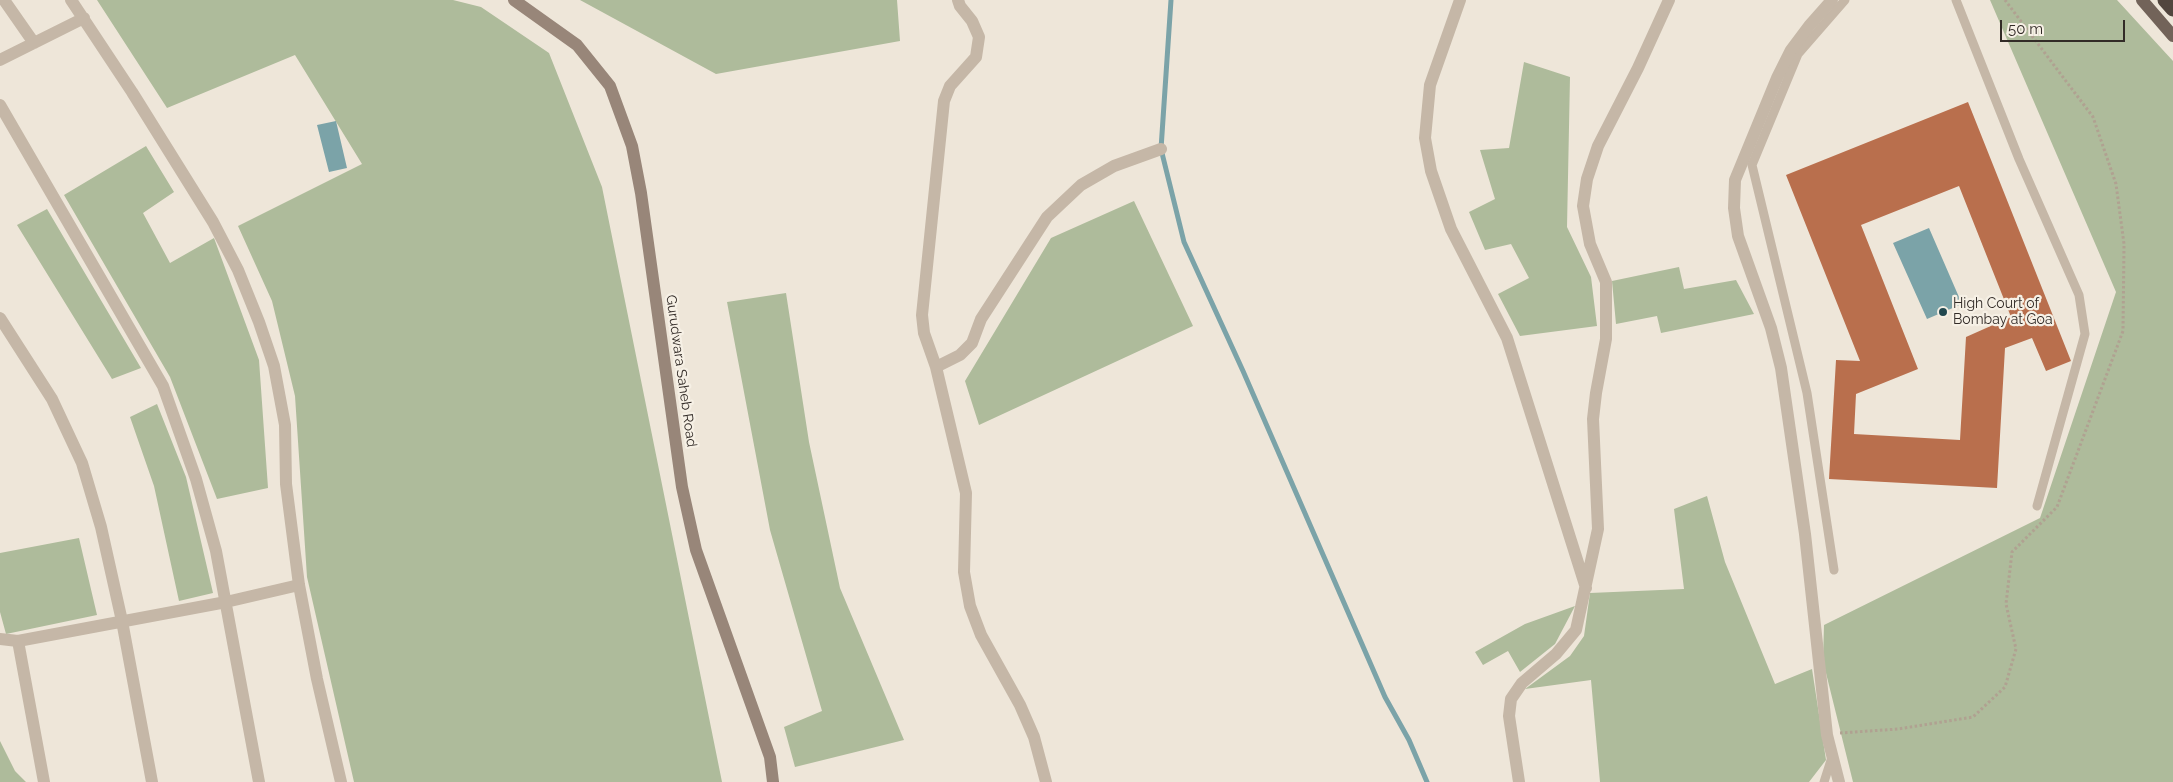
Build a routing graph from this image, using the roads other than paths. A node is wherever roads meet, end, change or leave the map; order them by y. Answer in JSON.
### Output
{"nodes":[{"id":1,"x":4,"y":0,"type":"edge"},
{"id":2,"x":71,"y":0,"type":"edge"},
{"id":3,"x":514,"y":0,"type":"edge"},
{"id":4,"x":958,"y":0,"type":"edge"},
{"id":5,"x":1460,"y":0,"type":"edge"},
{"id":6,"x":1668,"y":0,"type":"edge"},
{"id":7,"x":1832,"y":0,"type":"edge"},
{"id":8,"x":1845,"y":0,"type":"edge"},
{"id":9,"x":1956,"y":0,"type":"edge"},
{"id":10,"x":2142,"y":0,"type":"edge"},
{"id":11,"x":2165,"y":0,"type":"edge"},
{"id":12,"x":2173,"y":9,"type":"edge"},
{"id":13,"x":84,"y":18,"type":"junction"},
{"id":14,"x":2173,"y":36,"type":"edge"},
{"id":15,"x":34,"y":43,"type":"junction"},
{"id":16,"x":0,"y":60,"type":"edge"},
{"id":17,"x":0,"y":105,"type":"edge"},
{"id":18,"x":1161,"y":149,"type":"dead end"},
{"id":19,"x":0,"y":318,"type":"edge"},
{"id":20,"x":936,"y":368,"type":"junction"},
{"id":21,"x":2037,"y":506,"type":"dead end"},
{"id":22,"x":1834,"y":570,"type":"dead end"},
{"id":23,"x":299,"y":585,"type":"junction"},
{"id":24,"x":1586,"y":590,"type":"junction"},
{"id":25,"x":226,"y":602,"type":"junction"},
{"id":26,"x":122,"y":621,"type":"junction"},
{"id":27,"x":0,"y":639,"type":"edge"},
{"id":28,"x":18,"y":641,"type":"junction"},
{"id":29,"x":1832,"y":756,"type":"junction"},
{"id":30,"x":44,"y":782,"type":"edge"},
{"id":31,"x":152,"y":782,"type":"edge"},
{"id":32,"x":259,"y":782,"type":"edge"},
{"id":33,"x":341,"y":782,"type":"edge"},
{"id":34,"x":773,"y":782,"type":"edge"},
{"id":35,"x":1046,"y":782,"type":"edge"},
{"id":36,"x":1519,"y":782,"type":"edge"},
{"id":37,"x":1824,"y":782,"type":"edge"},
{"id":38,"x":1839,"y":782,"type":"edge"}],
"edges":[{"from":1,"to":15,"type":"street"},
{"from":2,"to":13,"type":"street"},
{"from":3,"to":34,"type":"street","name":"Gurudwara Saheb Road"},
{"from":4,"to":20,"type":"street"},
{"from":5,"to":24,"type":"street"},
{"from":6,"to":24,"type":"street"},
{"from":7,"to":29,"type":"street"},
{"from":8,"to":22,"type":"lane"},
{"from":9,"to":21,"type":"lane"},
{"from":10,"to":14,"type":"main road"},
{"from":11,"to":12,"type":"highway"},
{"from":13,"to":15,"type":"street"},
{"from":13,"to":23,"type":"street"},
{"from":15,"to":16,"type":"street"},
{"from":17,"to":25,"type":"street"},
{"from":18,"to":20,"type":"street"},
{"from":19,"to":26,"type":"street"},
{"from":20,"to":35,"type":"street"},
{"from":23,"to":25,"type":"street"},
{"from":23,"to":33,"type":"street"},
{"from":24,"to":36,"type":"street"},
{"from":25,"to":26,"type":"street"},
{"from":25,"to":32,"type":"street"},
{"from":26,"to":28,"type":"street"},
{"from":26,"to":31,"type":"street"},
{"from":27,"to":28,"type":"street"},
{"from":28,"to":30,"type":"street"},
{"from":29,"to":37,"type":"lane"},
{"from":29,"to":38,"type":"street"}]}
